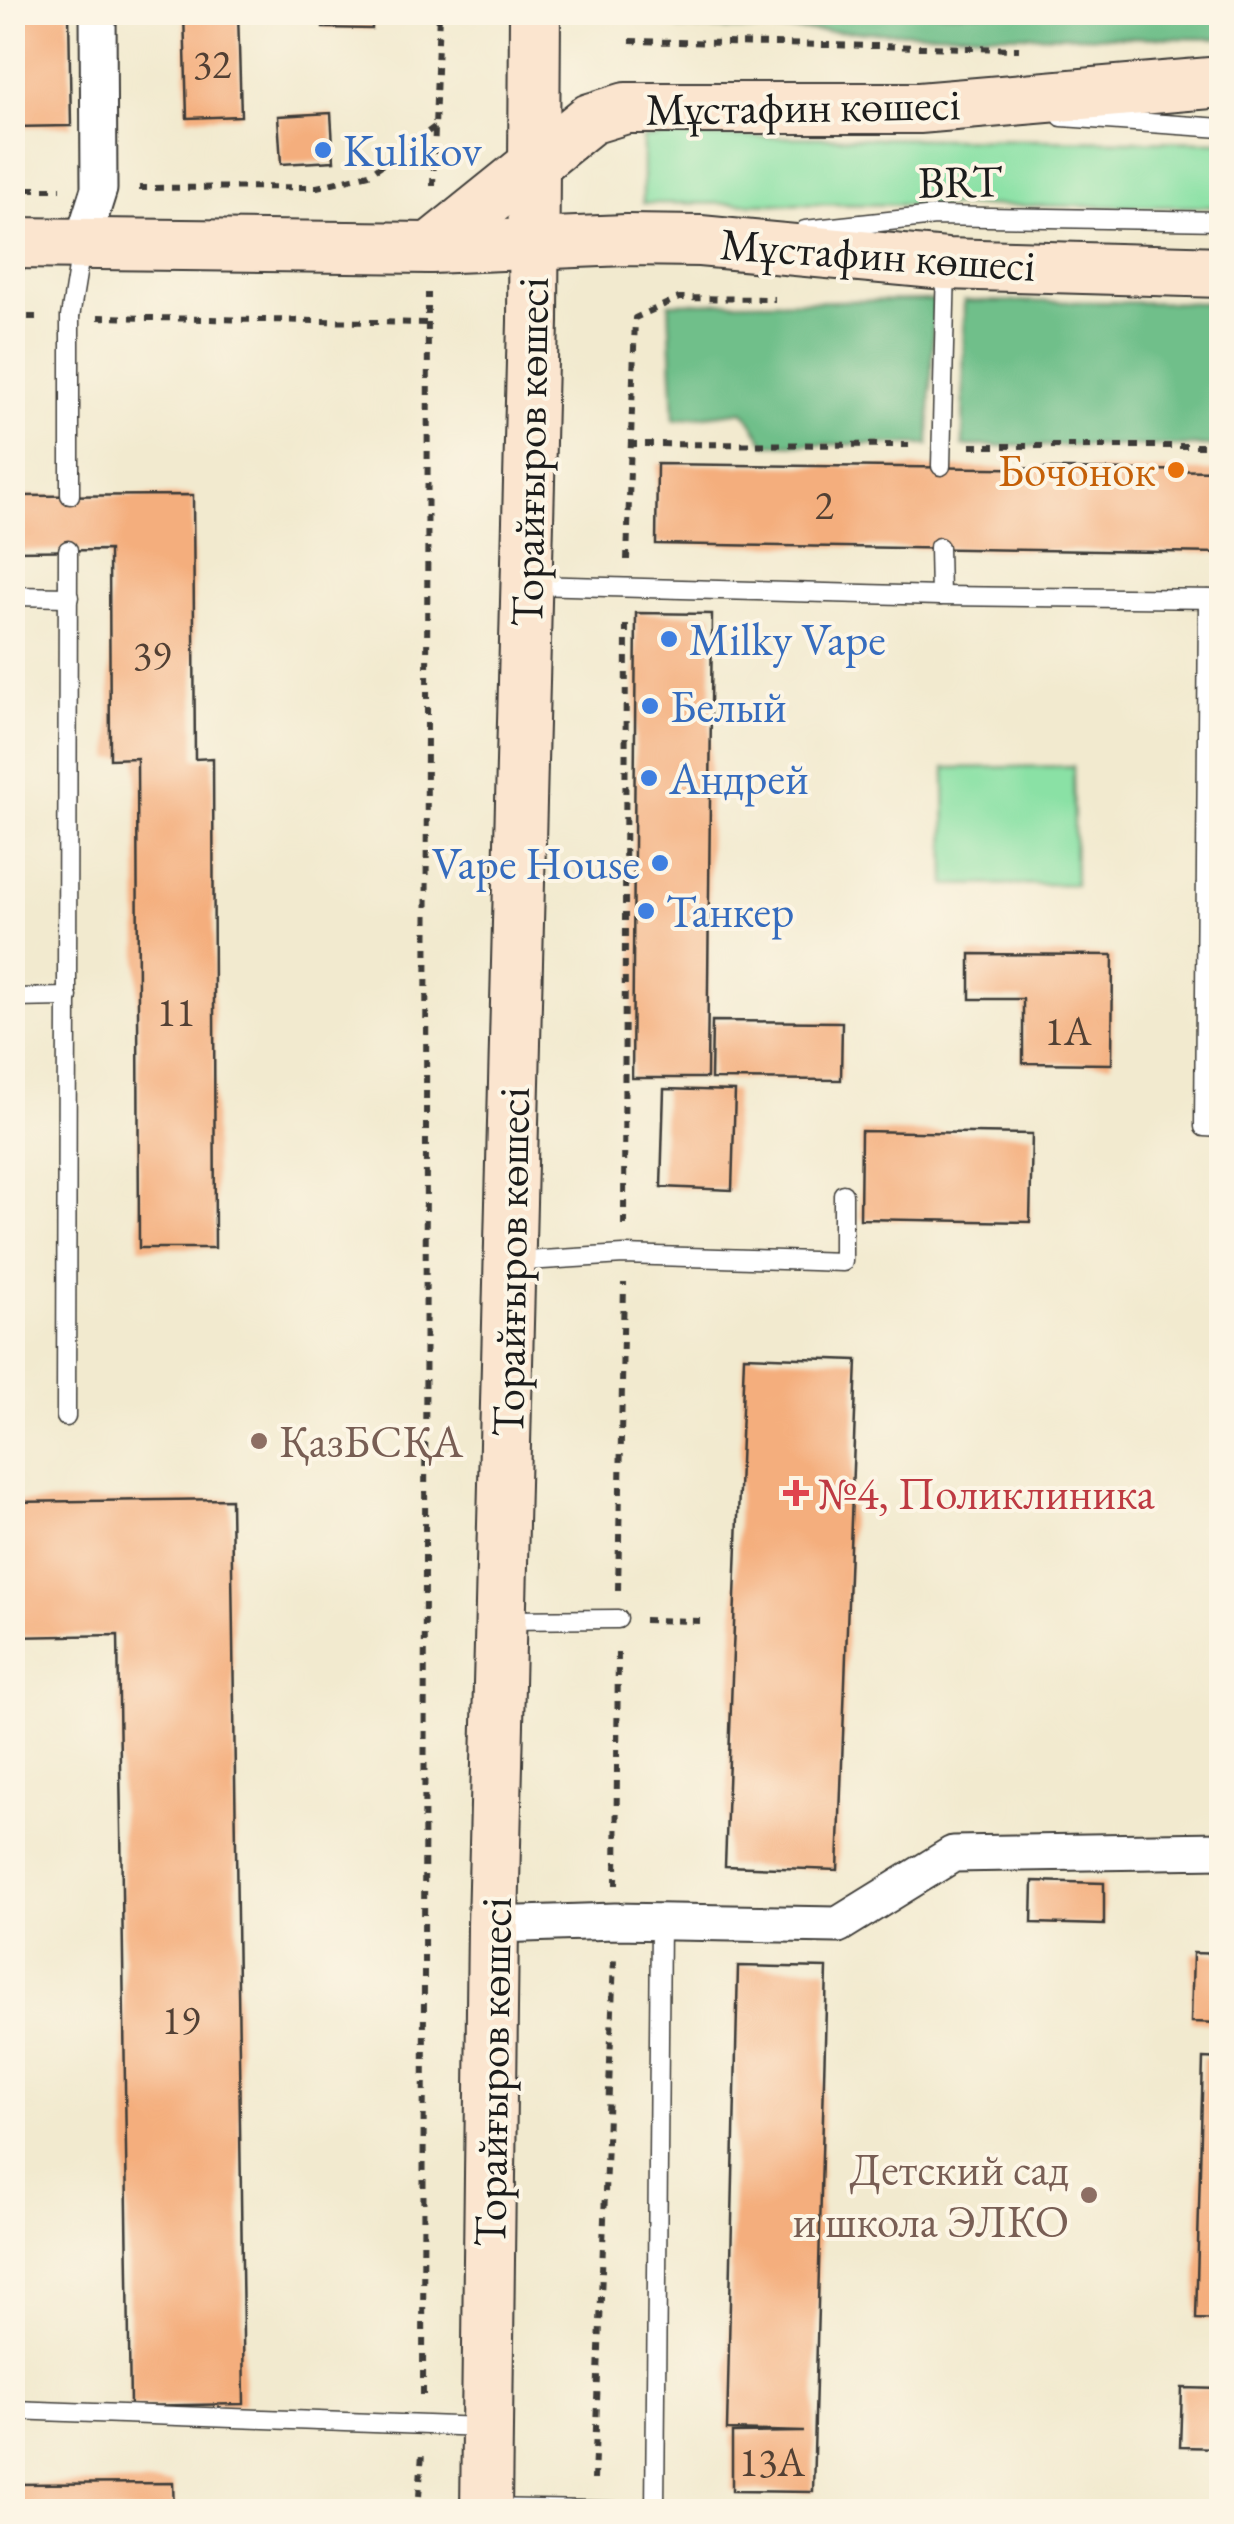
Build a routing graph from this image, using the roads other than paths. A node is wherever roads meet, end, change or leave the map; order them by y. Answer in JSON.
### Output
{"nodes":[{"id":1,"x":98,"y":12,"type":"edge"},
{"id":2,"x":536,"y":12,"type":"edge"},
{"id":3,"x":1222,"y":82,"type":"edge"},
{"id":4,"x":919,"y":108,"type":"junction"},
{"id":5,"x":1222,"y":128,"type":"edge"},
{"id":6,"x":536,"y":160,"type":"junction"},
{"id":7,"x":1222,"y":221,"type":"edge"},
{"id":8,"x":700,"y":241,"type":"junction"},
{"id":9,"x":12,"y":243,"type":"edge"},
{"id":10,"x":82,"y":244,"type":"junction"},
{"id":11,"x":534,"y":244,"type":"junction"},
{"id":12,"x":430,"y":248,"type":"junction"},
{"id":13,"x":946,"y":264,"type":"junction"},
{"id":14,"x":1222,"y":272,"type":"edge"},
{"id":15,"x":942,"y":466,"type":"dead end"},
{"id":16,"x":70,"y":495,"type":"dead end"},
{"id":17,"x":939,"y":547,"type":"dead end"},
{"id":18,"x":68,"y":550,"type":"dead end"},
{"id":19,"x":526,"y":585,"type":"junction"},
{"id":20,"x":12,"y":596,"type":"edge"},
{"id":21,"x":70,"y":596,"type":"junction"},
{"id":22,"x":940,"y":596,"type":"junction"},
{"id":23,"x":1215,"y":599,"type":"edge"},
{"id":24,"x":68,"y":997,"type":"junction"},
{"id":25,"x":12,"y":998,"type":"edge"},
{"id":26,"x":1222,"y":1128,"type":"edge"},
{"id":27,"x":843,"y":1194,"type":"dead end"},
{"id":28,"x":510,"y":1262,"type":"junction"},
{"id":29,"x":66,"y":1416,"type":"dead end"},
{"id":30,"x":618,"y":1618,"type":"road end"},
{"id":31,"x":501,"y":1620,"type":"junction"},
{"id":32,"x":1222,"y":1850,"type":"edge"},
{"id":33,"x":660,"y":1922,"type":"junction"},
{"id":34,"x":494,"y":1925,"type":"junction"},
{"id":35,"x":12,"y":2410,"type":"edge"},
{"id":36,"x":486,"y":2427,"type":"junction"},
{"id":37,"x":486,"y":2510,"type":"edge"},
{"id":38,"x":592,"y":2510,"type":"edge"},
{"id":39,"x":655,"y":2511,"type":"edge"},
{"id":40,"x":700,"y":2512,"type":"edge"}],
"edges":[{"from":1,"to":10,"type":"street"},
{"from":2,"to":6,"type":"street","name":"Торайғыров көшесі"},
{"from":3,"to":4,"type":"street","name":"Мұстафин көшесі"},
{"from":4,"to":5,"type":"lane","name":"BRT"},
{"from":4,"to":6,"type":"street","name":"Мұстафин көшесі"},
{"from":6,"to":11,"type":"street","name":"Торайғыров көшесі"},
{"from":6,"to":12,"type":"street","name":"Мұстафин көшесі"},
{"from":7,"to":8,"type":"lane","name":"BRT"},
{"from":8,"to":11,"type":"street","name":"Мұcтафин көшесі"},
{"from":8,"to":13,"type":"street","name":"Мұcтафин көшесі"},
{"from":9,"to":10,"type":"street"},
{"from":10,"to":12,"type":"street"},
{"from":10,"to":16,"type":"lane"},
{"from":11,"to":12,"type":"street"},
{"from":11,"to":19,"type":"street","name":"Торайғыров көшесі"},
{"from":13,"to":14,"type":"street","name":"Мұcтафин көшесі"},
{"from":13,"to":15,"type":"lane"},
{"from":17,"to":22,"type":"lane"},
{"from":18,"to":21,"type":"lane"},
{"from":19,"to":22,"type":"lane"},
{"from":19,"to":28,"type":"street","name":"Торайғыров көшесі"},
{"from":20,"to":21,"type":"lane"},
{"from":21,"to":24,"type":"lane"},
{"from":22,"to":23,"type":"lane"},
{"from":23,"to":26,"type":"lane"},
{"from":24,"to":25,"type":"lane"},
{"from":24,"to":29,"type":"lane"},
{"from":27,"to":28,"type":"lane"},
{"from":28,"to":31,"type":"street","name":"Торайғыров көшесі"},
{"from":30,"to":31,"type":"lane"},
{"from":31,"to":34,"type":"street","name":"Торайғыров көшесі"},
{"from":32,"to":33,"type":"street"},
{"from":33,"to":34,"type":"street"},
{"from":33,"to":39,"type":"lane"},
{"from":34,"to":36,"type":"street","name":"Торайғыров көшесі"},
{"from":35,"to":36,"type":"lane"},
{"from":36,"to":37,"type":"street","name":"Торайғыров көшесі"},
{"from":37,"to":38,"type":"lane"},
{"from":38,"to":39,"type":"lane"},
{"from":39,"to":40,"type":"lane"}]}
